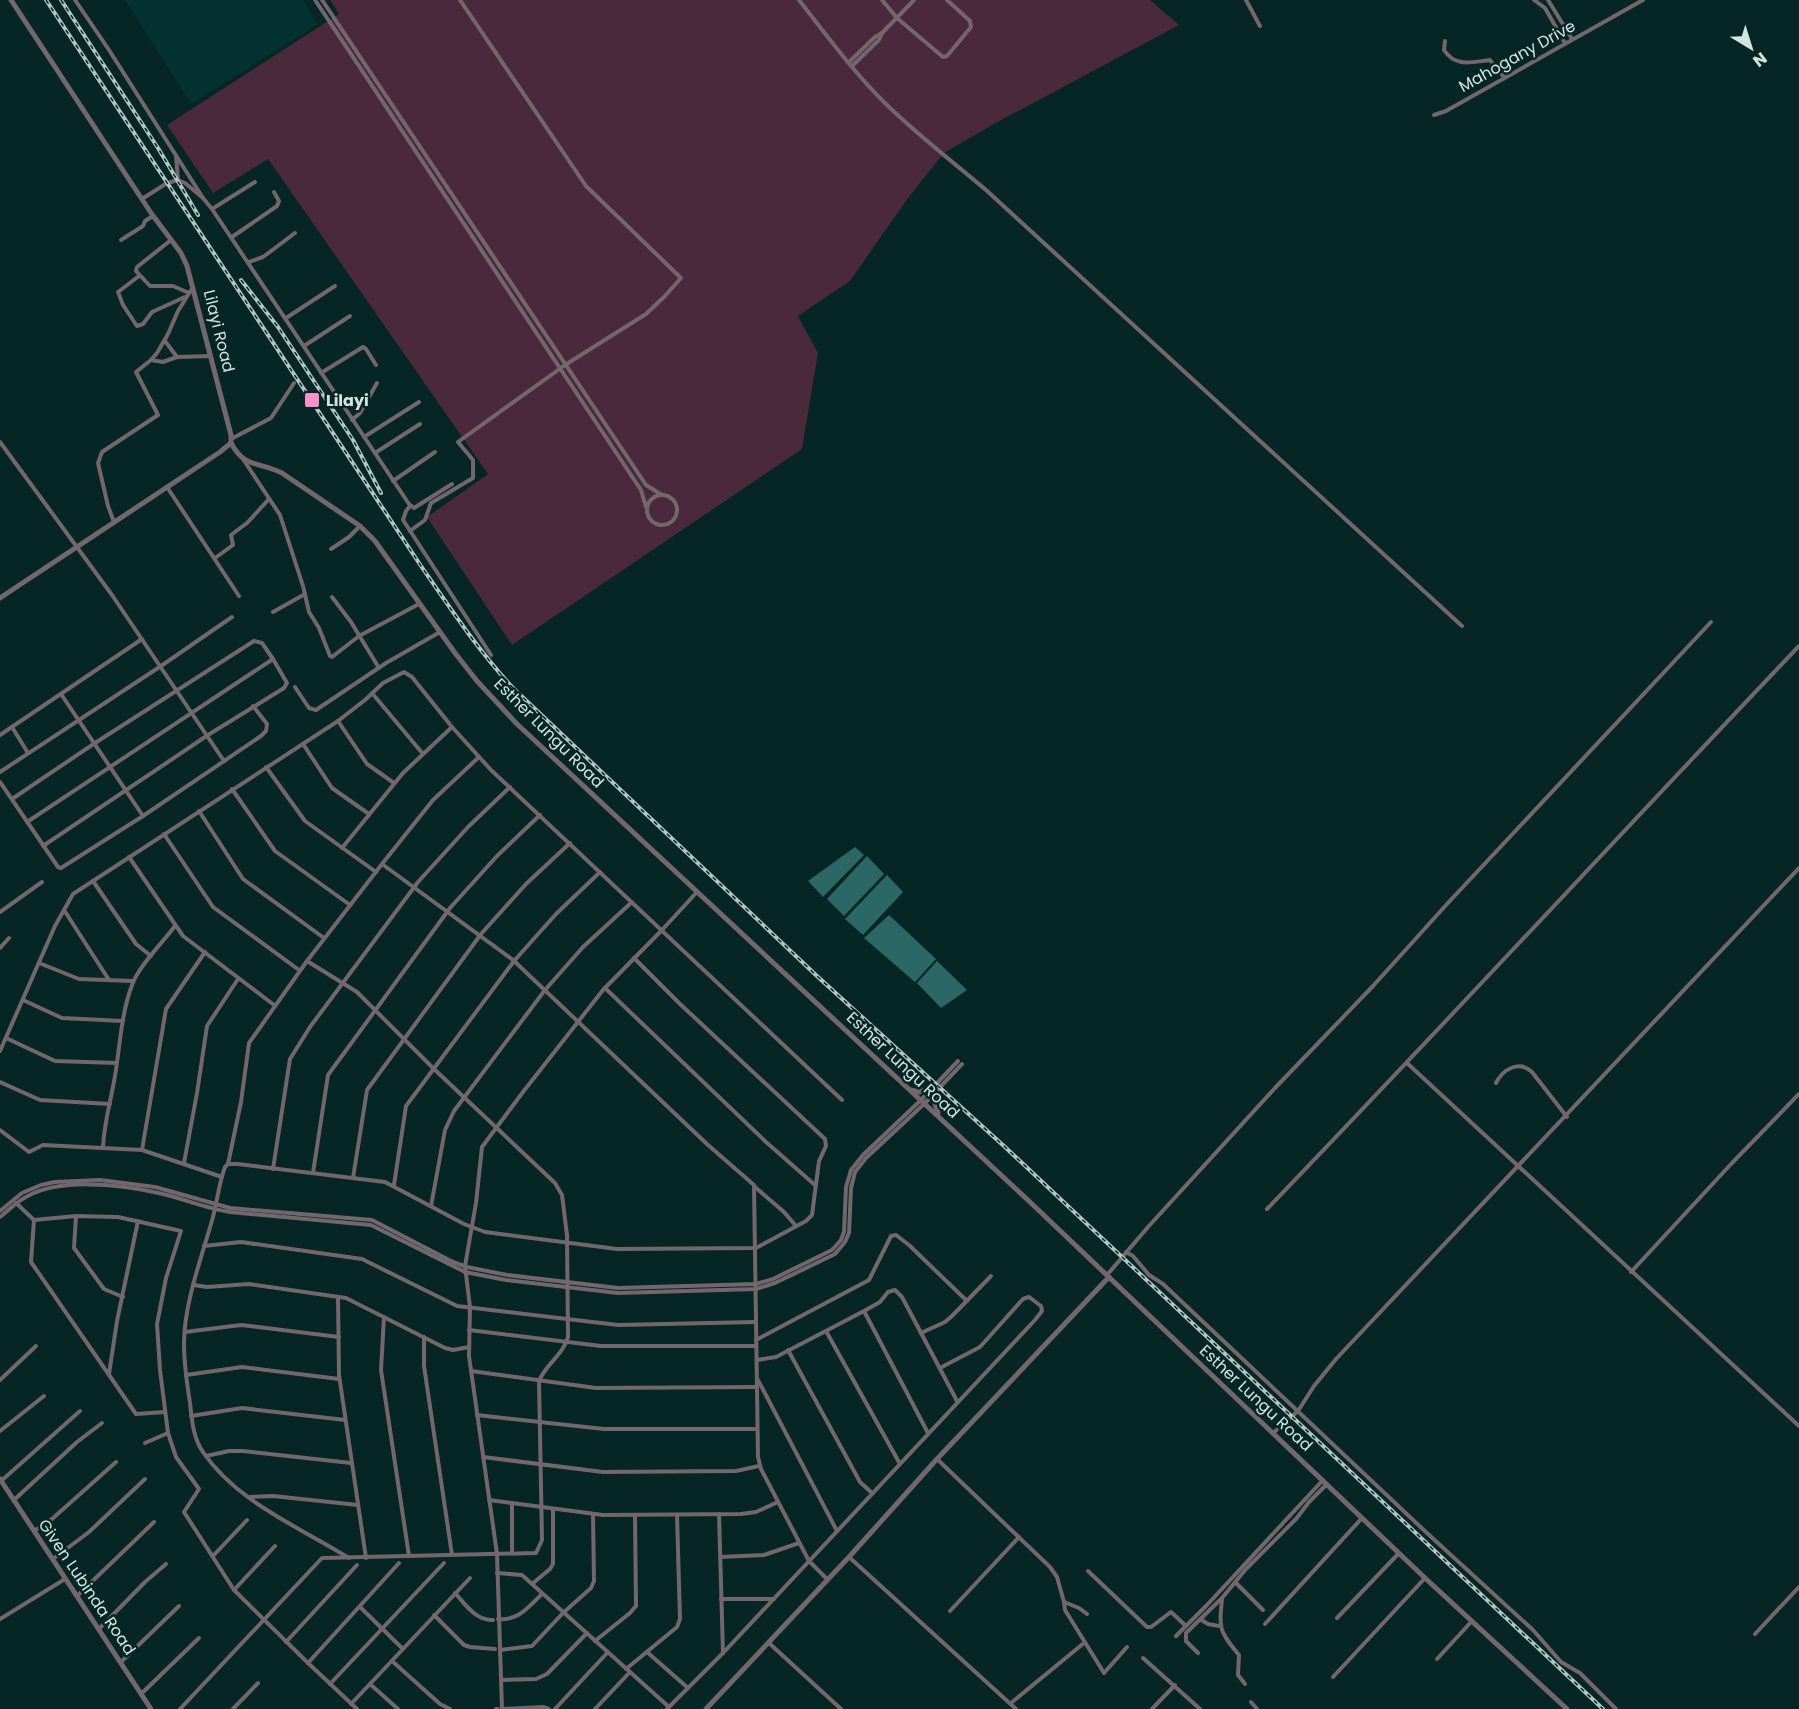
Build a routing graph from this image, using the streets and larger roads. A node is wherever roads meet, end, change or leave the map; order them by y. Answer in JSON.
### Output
{"nodes":[{"id":1,"x":11,"y":0,"type":"edge"},
{"id":2,"x":75,"y":0,"type":"edge"},
{"id":3,"x":315,"y":0,"type":"edge"},
{"id":4,"x":322,"y":0,"type":"edge"},
{"id":5,"x":460,"y":0,"type":"edge"},
{"id":6,"x":799,"y":0,"type":"edge"},
{"id":7,"x":882,"y":0,"type":"edge"},
{"id":8,"x":914,"y":0,"type":"edge"},
{"id":9,"x":947,"y":0,"type":"edge"},
{"id":10,"x":1246,"y":0,"type":"edge"},
{"id":11,"x":1534,"y":0,"type":"edge"},
{"id":12,"x":1548,"y":0,"type":"edge"},
{"id":13,"x":1643,"y":0,"type":"edge"},
{"id":14,"x":897,"y":18,"type":"junction"},
{"id":15,"x":1260,"y":26,"type":"dead end"},
{"id":16,"x":1572,"y":39,"type":"junction"},
{"id":17,"x":1445,"y":40,"type":"dead end"},
{"id":18,"x":1565,"y":43,"type":"junction"},
{"id":19,"x":851,"y":64,"type":"junction"},
{"id":20,"x":1504,"y":77,"type":"junction"},
{"id":21,"x":1434,"y":115,"type":"dead end"},
{"id":22,"x":176,"y":155,"type":"junction"},
{"id":23,"x":178,"y":180,"type":"junction"},
{"id":24,"x":255,"y":182,"type":"dead end"},
{"id":25,"x":274,"y":192,"type":"dead end"},
{"id":26,"x":203,"y":198,"type":"junction"},
{"id":27,"x":142,"y":199,"type":"junction"},
{"id":28,"x":212,"y":209,"type":"junction"},
{"id":29,"x":153,"y":216,"type":"junction"},
{"id":30,"x":295,"y":233,"type":"dead end"},
{"id":31,"x":232,"y":237,"type":"junction"},
{"id":32,"x":120,"y":240,"type":"dead end"},
{"id":33,"x":171,"y":240,"type":"junction"},
{"id":34,"x":249,"y":262,"type":"junction"},
{"id":35,"x":139,"y":276,"type":"junction"},
{"id":36,"x":194,"y":286,"type":"junction"},
{"id":37,"x":334,"y":286,"type":"dead end"},
{"id":38,"x":188,"y":295,"type":"junction"},
{"id":39,"x":350,"y":316,"type":"dead end"},
{"id":40,"x":286,"y":318,"type":"junction"},
{"id":41,"x":165,"y":341,"type":"junction"},
{"id":42,"x":304,"y":346,"type":"junction"},
{"id":43,"x":212,"y":356,"type":"junction"},
{"id":44,"x":177,"y":357,"type":"junction"},
{"id":45,"x":151,"y":360,"type":"junction"},
{"id":46,"x":376,"y":365,"type":"dead end"},
{"id":47,"x":565,"y":365,"type":"junction"},
{"id":48,"x":560,"y":368,"type":"junction"},
{"id":49,"x":321,"y":373,"type":"junction"},
{"id":50,"x":294,"y":383,"type":"dead end"},
{"id":51,"x":377,"y":383,"type":"dead end"},
{"id":52,"x":419,"y":402,"type":"dead end"},
{"id":53,"x":352,"y":420,"type":"junction"},
{"id":54,"x":420,"y":424,"type":"dead end"},
{"id":55,"x":364,"y":436,"type":"junction"},
{"id":56,"x":231,"y":441,"type":"junction"},
{"id":57,"x":0,"y":442,"type":"edge"},
{"id":58,"x":435,"y":452,"type":"dead end"},
{"id":59,"x":375,"y":453,"type":"junction"},
{"id":60,"x":243,"y":459,"type":"junction"},
{"id":61,"x":393,"y":481,"type":"junction"},
{"id":62,"x":452,"y":484,"type":"dead end"},
{"id":63,"x":166,"y":487,"type":"junction"},
{"id":64,"x":662,"y":495,"type":"junction"},
{"id":65,"x":269,"y":499,"type":"junction"},
{"id":66,"x":410,"y":506,"type":"junction"},
{"id":67,"x":646,"y":507,"type":"junction"},
{"id":68,"x":114,"y":522,"type":"junction"},
{"id":69,"x":360,"y":526,"type":"junction"},
{"id":70,"x":411,"y":531,"type":"junction"},
{"id":71,"x":77,"y":547,"type":"junction"},
{"id":72,"x":331,"y":549,"type":"dead end"},
{"id":73,"x":215,"y":558,"type":"junction"},
{"id":74,"x":305,"y":594,"type":"junction"},
{"id":75,"x":239,"y":596,"type":"dead end"},
{"id":76,"x":332,"y":597,"type":"dead end"},
{"id":77,"x":0,"y":598,"type":"edge"},
{"id":78,"x":419,"y":604,"type":"junction"},
{"id":79,"x":273,"y":612,"type":"dead end"},
{"id":80,"x":232,"y":617,"type":"dead end"},
{"id":81,"x":1711,"y":622,"type":"dead end"},
{"id":82,"x":1462,"y":626,"type":"dead end"},
{"id":83,"x":440,"y":632,"type":"junction"},
{"id":84,"x":359,"y":636,"type":"junction"},
{"id":85,"x":142,"y":639,"type":"junction"},
{"id":86,"x":1799,"y":646,"type":"edge"},
{"id":87,"x":491,"y":655,"type":"dead end"},
{"id":88,"x":273,"y":659,"type":"junction"},
{"id":89,"x":161,"y":666,"type":"junction"},
{"id":90,"x":379,"y":668,"type":"junction"},
{"id":91,"x":295,"y":687,"type":"dead end"},
{"id":92,"x":177,"y":690,"type":"junction"},
{"id":93,"x":372,"y":693,"type":"junction"},
{"id":94,"x":61,"y":694,"type":"junction"},
{"id":95,"x":253,"y":706,"type":"junction"},
{"id":96,"x":193,"y":713,"type":"junction"},
{"id":97,"x":78,"y":720,"type":"junction"},
{"id":98,"x":338,"y":721,"type":"junction"},
{"id":99,"x":452,"y":727,"type":"junction"},
{"id":100,"x":12,"y":728,"type":"junction"},
{"id":101,"x":0,"y":735,"type":"edge"},
{"id":102,"x":208,"y":735,"type":"junction"},
{"id":103,"x":94,"y":743,"type":"junction"},
{"id":104,"x":303,"y":744,"type":"junction"},
{"id":105,"x":28,"y":753,"type":"junction"},
{"id":106,"x":423,"y":754,"type":"junction"},
{"id":107,"x":479,"y":758,"type":"junction"},
{"id":108,"x":224,"y":760,"type":"junction"},
{"id":109,"x":110,"y":767,"type":"junction"},
{"id":110,"x":267,"y":767,"type":"junction"},
{"id":111,"x":0,"y":772,"type":"edge"},
{"id":112,"x":0,"y":782,"type":"edge"},
{"id":113,"x":394,"y":783,"type":"junction"},
{"id":114,"x":510,"y":787,"type":"junction"},
{"id":115,"x":232,"y":789,"type":"junction"},
{"id":116,"x":126,"y":792,"type":"junction"},
{"id":117,"x":12,"y":799,"type":"junction"},
{"id":118,"x":199,"y":811,"type":"junction"},
{"id":119,"x":369,"y":814,"type":"junction"},
{"id":120,"x":540,"y":815,"type":"junction"},
{"id":121,"x":143,"y":816,"type":"junction"},
{"id":122,"x":27,"y":822,"type":"junction"},
{"id":123,"x":164,"y":834,"type":"junction"},
{"id":124,"x":570,"y":843,"type":"junction"},
{"id":125,"x":43,"y":846,"type":"junction"},
{"id":126,"x":342,"y":848,"type":"junction"},
{"id":127,"x":129,"y":857,"type":"junction"},
{"id":128,"x":382,"y":864,"type":"junction"},
{"id":129,"x":1799,"y":868,"type":"edge"},
{"id":130,"x":376,"y":872,"type":"junction"},
{"id":131,"x":600,"y":872,"type":"junction"},
{"id":132,"x":93,"y":881,"type":"junction"},
{"id":133,"x":42,"y":882,"type":"dead end"},
{"id":134,"x":415,"y":887,"type":"junction"},
{"id":135,"x":697,"y":892,"type":"junction"},
{"id":136,"x":632,"y":902,"type":"junction"},
{"id":137,"x":350,"y":905,"type":"junction"},
{"id":138,"x":64,"y":910,"type":"junction"},
{"id":139,"x":448,"y":911,"type":"junction"},
{"id":140,"x":0,"y":912,"type":"edge"},
{"id":141,"x":175,"y":926,"type":"junction"},
{"id":142,"x":663,"y":930,"type":"junction"},
{"id":143,"x":481,"y":935,"type":"junction"},
{"id":144,"x":9,"y":938,"type":"dead end"},
{"id":145,"x":324,"y":938,"type":"junction"},
{"id":146,"x":0,"y":948,"type":"edge"},
{"id":147,"x":205,"y":952,"type":"junction"},
{"id":148,"x":151,"y":956,"type":"junction"},
{"id":149,"x":634,"y":958,"type":"junction"},
{"id":150,"x":307,"y":961,"type":"junction"},
{"id":151,"x":514,"y":961,"type":"junction"},
{"id":152,"x":39,"y":963,"type":"junction"},
{"id":153,"x":300,"y":970,"type":"junction"},
{"id":154,"x":238,"y":979,"type":"junction"},
{"id":155,"x":110,"y":980,"type":"junction"},
{"id":156,"x":134,"y":981,"type":"junction"},
{"id":157,"x":344,"y":982,"type":"junction"},
{"id":158,"x":605,"y":988,"type":"junction"},
{"id":159,"x":545,"y":990,"type":"junction"},
{"id":160,"x":22,"y":1000,"type":"junction"},
{"id":161,"x":274,"y":1005,"type":"junction"},
{"id":162,"x":374,"y":1010,"type":"junction"},
{"id":163,"x":123,"y":1021,"type":"junction"},
{"id":164,"x":577,"y":1021,"type":"junction"},
{"id":165,"x":6,"y":1038,"type":"junction"},
{"id":166,"x":403,"y":1039,"type":"junction"},
{"id":167,"x":0,"y":1051,"type":"edge"},
{"id":168,"x":960,"y":1062,"type":"dead end"},
{"id":169,"x":1407,"y":1063,"type":"junction"},
{"id":170,"x":117,"y":1064,"type":"junction"},
{"id":171,"x":434,"y":1069,"type":"junction"},
{"id":172,"x":0,"y":1082,"type":"edge"},
{"id":173,"x":1496,"y":1083,"type":"dead end"},
{"id":174,"x":907,"y":1088,"type":"junction"},
{"id":175,"x":935,"y":1089,"type":"junction"},
{"id":176,"x":1799,"y":1094,"type":"edge"},
{"id":177,"x":464,"y":1097,"type":"junction"},
{"id":178,"x":842,"y":1100,"type":"dead end"},
{"id":179,"x":923,"y":1102,"type":"junction"},
{"id":180,"x":110,"y":1104,"type":"junction"},
{"id":181,"x":939,"y":1117,"type":"junction"},
{"id":182,"x":1567,"y":1117,"type":"junction"},
{"id":183,"x":496,"y":1126,"type":"junction"},
{"id":184,"x":0,"y":1130,"type":"edge"},
{"id":185,"x":103,"y":1148,"type":"junction"},
{"id":186,"x":142,"y":1150,"type":"junction"},
{"id":187,"x":184,"y":1163,"type":"junction"},
{"id":188,"x":228,"y":1164,"type":"junction"},
{"id":189,"x":1519,"y":1167,"type":"junction"},
{"id":190,"x":273,"y":1169,"type":"junction"},
{"id":191,"x":313,"y":1173,"type":"junction"},
{"id":192,"x":222,"y":1177,"type":"junction"},
{"id":193,"x":353,"y":1178,"type":"junction"},
{"id":194,"x":394,"y":1185,"type":"junction"},
{"id":195,"x":754,"y":1186,"type":"junction"},
{"id":196,"x":815,"y":1186,"type":"junction"},
{"id":197,"x":15,"y":1202,"type":"junction"},
{"id":198,"x":431,"y":1206,"type":"junction"},
{"id":199,"x":215,"y":1207,"type":"junction"},
{"id":200,"x":1266,"y":1209,"type":"dead end"},
{"id":201,"x":0,"y":1211,"type":"edge"},
{"id":202,"x":76,"y":1216,"type":"junction"},
{"id":203,"x":0,"y":1217,"type":"edge"},
{"id":204,"x":34,"y":1220,"type":"junction"},
{"id":205,"x":138,"y":1221,"type":"junction"},
{"id":206,"x":796,"y":1226,"type":"junction"},
{"id":207,"x":471,"y":1227,"type":"junction"},
{"id":208,"x":567,"y":1243,"type":"junction"},
{"id":209,"x":204,"y":1246,"type":"junction"},
{"id":210,"x":756,"y":1248,"type":"junction"},
{"id":211,"x":1126,"y":1252,"type":"junction"},
{"id":212,"x":465,"y":1269,"type":"junction"},
{"id":213,"x":1631,"y":1272,"type":"junction"},
{"id":214,"x":991,"y":1276,"type":"dead end"},
{"id":215,"x":1108,"y":1276,"type":"junction"},
{"id":216,"x":568,"y":1284,"type":"junction"},
{"id":217,"x":194,"y":1286,"type":"junction"},
{"id":218,"x":756,"y":1286,"type":"junction"},
{"id":219,"x":123,"y":1297,"type":"junction"},
{"id":220,"x":338,"y":1298,"type":"junction"},
{"id":221,"x":967,"y":1300,"type":"junction"},
{"id":222,"x":470,"y":1307,"type":"junction"},
{"id":223,"x":864,"y":1311,"type":"junction"},
{"id":224,"x":384,"y":1317,"type":"junction"},
{"id":225,"x":568,"y":1319,"type":"junction"},
{"id":226,"x":756,"y":1322,"type":"junction"},
{"id":227,"x":469,"y":1330,"type":"junction"},
{"id":228,"x":826,"y":1330,"type":"junction"},
{"id":229,"x":185,"y":1332,"type":"junction"},
{"id":230,"x":921,"y":1333,"type":"junction"},
{"id":231,"x":339,"y":1337,"type":"junction"},
{"id":232,"x":424,"y":1337,"type":"junction"},
{"id":233,"x":756,"y":1340,"type":"junction"},
{"id":234,"x":567,"y":1342,"type":"junction"},
{"id":235,"x":36,"y":1346,"type":"dead end"},
{"id":236,"x":756,"y":1346,"type":"junction"},
{"id":237,"x":469,"y":1347,"type":"junction"},
{"id":238,"x":788,"y":1350,"type":"junction"},
{"id":239,"x":757,"y":1360,"type":"junction"},
{"id":240,"x":940,"y":1368,"type":"junction"},
{"id":241,"x":471,"y":1371,"type":"junction"},
{"id":242,"x":109,"y":1375,"type":"junction"},
{"id":243,"x":186,"y":1375,"type":"junction"},
{"id":244,"x":756,"y":1377,"type":"junction"},
{"id":245,"x":339,"y":1378,"type":"junction"},
{"id":246,"x":540,"y":1379,"type":"junction"},
{"id":247,"x":0,"y":1380,"type":"edge"},
{"id":248,"x":757,"y":1387,"type":"junction"},
{"id":249,"x":44,"y":1396,"type":"dead end"},
{"id":250,"x":957,"y":1401,"type":"junction"},
{"id":251,"x":80,"y":1411,"type":"dead end"},
{"id":252,"x":1298,"y":1411,"type":"junction"},
{"id":253,"x":165,"y":1412,"type":"junction"},
{"id":254,"x":477,"y":1415,"type":"junction"},
{"id":255,"x":191,"y":1416,"type":"junction"},
{"id":256,"x":345,"y":1420,"type":"junction"},
{"id":257,"x":540,"y":1421,"type":"junction"},
{"id":258,"x":102,"y":1423,"type":"dead end"},
{"id":259,"x":1799,"y":1426,"type":"edge"},
{"id":260,"x":757,"y":1429,"type":"junction"},
{"id":261,"x":0,"y":1431,"type":"edge"},
{"id":262,"x":168,"y":1433,"type":"junction"},
{"id":263,"x":928,"y":1433,"type":"junction"},
{"id":264,"x":1273,"y":1433,"type":"junction"},
{"id":265,"x":146,"y":1443,"type":"dead end"},
{"id":266,"x":206,"y":1456,"type":"junction"},
{"id":267,"x":483,"y":1457,"type":"junction"},
{"id":268,"x":937,"y":1460,"type":"junction"},
{"id":269,"x":116,"y":1462,"type":"dead end"},
{"id":270,"x":351,"y":1463,"type":"junction"},
{"id":271,"x":900,"y":1464,"type":"junction"},
{"id":272,"x":541,"y":1465,"type":"junction"},
{"id":273,"x":759,"y":1466,"type":"junction"},
{"id":274,"x":145,"y":1479,"type":"dead end"},
{"id":275,"x":1,"y":1480,"type":"edge"},
{"id":276,"x":1325,"y":1482,"type":"junction"},
{"id":277,"x":872,"y":1493,"type":"junction"},
{"id":278,"x":249,"y":1497,"type":"junction"},
{"id":279,"x":14,"y":1500,"type":"junction"},
{"id":280,"x":489,"y":1500,"type":"junction"},
{"id":281,"x":778,"y":1502,"type":"junction"},
{"id":282,"x":512,"y":1503,"type":"junction"},
{"id":283,"x":358,"y":1504,"type":"junction"},
{"id":284,"x":542,"y":1506,"type":"junction"},
{"id":285,"x":553,"y":1509,"type":"junction"},
{"id":286,"x":593,"y":1514,"type":"junction"},
{"id":287,"x":719,"y":1514,"type":"junction"},
{"id":288,"x":635,"y":1515,"type":"junction"},
{"id":289,"x":677,"y":1515,"type":"junction"},
{"id":290,"x":1362,"y":1517,"type":"junction"},
{"id":291,"x":247,"y":1520,"type":"dead end"},
{"id":292,"x":154,"y":1521,"type":"dead end"},
{"id":293,"x":34,"y":1531,"type":"junction"},
{"id":294,"x":837,"y":1531,"type":"junction"},
{"id":295,"x":1019,"y":1538,"type":"junction"},
{"id":296,"x":799,"y":1543,"type":"junction"},
{"id":297,"x":275,"y":1546,"type":"dead end"},
{"id":298,"x":1399,"y":1552,"type":"junction"},
{"id":299,"x":512,"y":1553,"type":"junction"},
{"id":300,"x":497,"y":1554,"type":"junction"},
{"id":301,"x":452,"y":1555,"type":"junction"},
{"id":302,"x":213,"y":1556,"type":"junction"},
{"id":303,"x":410,"y":1556,"type":"junction"},
{"id":304,"x":720,"y":1557,"type":"junction"},
{"id":305,"x":849,"y":1557,"type":"junction"},
{"id":306,"x":350,"y":1558,"type":"junction"},
{"id":307,"x":366,"y":1558,"type":"junction"},
{"id":308,"x":52,"y":1559,"type":"junction"},
{"id":309,"x":809,"y":1561,"type":"junction"},
{"id":310,"x":166,"y":1563,"type":"dead end"},
{"id":311,"x":399,"y":1563,"type":"dead end"},
{"id":312,"x":444,"y":1563,"type":"dead end"},
{"id":313,"x":357,"y":1564,"type":"dead end"},
{"id":314,"x":1088,"y":1571,"type":"dead end"},
{"id":315,"x":497,"y":1573,"type":"junction"},
{"id":316,"x":470,"y":1578,"type":"dead end"},
{"id":317,"x":1425,"y":1578,"type":"junction"},
{"id":318,"x":65,"y":1579,"type":"junction"},
{"id":319,"x":827,"y":1579,"type":"junction"},
{"id":320,"x":1236,"y":1582,"type":"junction"},
{"id":321,"x":532,"y":1584,"type":"junction"},
{"id":322,"x":1799,"y":1587,"type":"edge"},
{"id":323,"x":234,"y":1590,"type":"junction"},
{"id":324,"x":455,"y":1593,"type":"junction"},
{"id":325,"x":542,"y":1594,"type":"junction"},
{"id":326,"x":77,"y":1596,"type":"junction"},
{"id":327,"x":1222,"y":1598,"type":"junction"},
{"id":328,"x":721,"y":1599,"type":"junction"},
{"id":329,"x":774,"y":1599,"type":"junction"},
{"id":330,"x":1064,"y":1602,"type":"junction"},
{"id":331,"x":179,"y":1606,"type":"dead end"},
{"id":332,"x":360,"y":1607,"type":"junction"},
{"id":333,"x":1263,"y":1610,"type":"dead end"},
{"id":334,"x":951,"y":1611,"type":"dead end"},
{"id":335,"x":564,"y":1613,"type":"junction"},
{"id":336,"x":1087,"y":1614,"type":"dead end"},
{"id":337,"x":434,"y":1615,"type":"junction"},
{"id":338,"x":1337,"y":1618,"type":"dead end"},
{"id":339,"x":0,"y":1619,"type":"edge"},
{"id":340,"x":495,"y":1619,"type":"junction"},
{"id":341,"x":1200,"y":1619,"type":"junction"},
{"id":342,"x":263,"y":1620,"type":"junction"},
{"id":343,"x":1472,"y":1622,"type":"junction"},
{"id":344,"x":1265,"y":1624,"type":"dead end"},
{"id":345,"x":1186,"y":1626,"type":"junction"},
{"id":346,"x":1220,"y":1626,"type":"junction"},
{"id":347,"x":382,"y":1627,"type":"junction"},
{"id":348,"x":99,"y":1629,"type":"junction"},
{"id":349,"x":587,"y":1634,"type":"junction"},
{"id":350,"x":1755,"y":1634,"type":"dead end"},
{"id":351,"x":1176,"y":1636,"type":"dead end"},
{"id":352,"x":199,"y":1638,"type":"dead end"},
{"id":353,"x":595,"y":1641,"type":"junction"},
{"id":354,"x":286,"y":1642,"type":"junction"},
{"id":355,"x":770,"y":1643,"type":"junction"},
{"id":356,"x":1084,"y":1643,"type":"junction"},
{"id":357,"x":1127,"y":1647,"type":"dead end"},
{"id":358,"x":403,"y":1649,"type":"junction"},
{"id":359,"x":497,"y":1650,"type":"junction"},
{"id":360,"x":608,"y":1652,"type":"junction"},
{"id":361,"x":647,"y":1652,"type":"junction"},
{"id":362,"x":723,"y":1653,"type":"junction"},
{"id":363,"x":1198,"y":1653,"type":"dead end"},
{"id":364,"x":1143,"y":1659,"type":"dead end"},
{"id":365,"x":1437,"y":1659,"type":"dead end"},
{"id":366,"x":392,"y":1661,"type":"junction"},
{"id":367,"x":121,"y":1662,"type":"junction"},
{"id":368,"x":308,"y":1663,"type":"junction"},
{"id":369,"x":628,"y":1671,"type":"junction"},
{"id":370,"x":1333,"y":1677,"type":"dead end"},
{"id":371,"x":501,"y":1680,"type":"junction"},
{"id":372,"x":258,"y":1683,"type":"dead end"},
{"id":373,"x":330,"y":1684,"type":"junction"},
{"id":374,"x":370,"y":1684,"type":"junction"},
{"id":375,"x":1245,"y":1684,"type":"dead end"},
{"id":376,"x":1175,"y":1685,"type":"junction"},
{"id":377,"x":688,"y":1688,"type":"junction"},
{"id":378,"x":141,"y":1694,"type":"junction"},
{"id":379,"x":1251,"y":1702,"type":"dead end"},
{"id":380,"x":1011,"y":1703,"type":"junction"},
{"id":381,"x":351,"y":1704,"type":"junction"},
{"id":382,"x":668,"y":1708,"type":"edge"},
{"id":383,"x":151,"y":1709,"type":"edge"},
{"id":384,"x":180,"y":1709,"type":"edge"},
{"id":385,"x":233,"y":1709,"type":"edge"},
{"id":386,"x":357,"y":1709,"type":"edge"},
{"id":387,"x":398,"y":1709,"type":"edge"},
{"id":388,"x":450,"y":1709,"type":"edge"},
{"id":389,"x":549,"y":1709,"type":"edge"},
{"id":390,"x":555,"y":1709,"type":"edge"},
{"id":391,"x":595,"y":1709,"type":"edge"},
{"id":392,"x":706,"y":1709,"type":"edge"},
{"id":393,"x":841,"y":1709,"type":"edge"},
{"id":394,"x":1016,"y":1709,"type":"edge"},
{"id":395,"x":1152,"y":1709,"type":"edge"},
{"id":396,"x":1200,"y":1709,"type":"edge"},
{"id":397,"x":1257,"y":1709,"type":"edge"},
{"id":398,"x":1567,"y":1709,"type":"edge"},
{"id":399,"x":1616,"y":1709,"type":"edge"}],
"edges":[{"from":1,"to":27,"type":"street","name":"Lilayi Road"},
{"from":2,"to":22,"type":"street"},
{"from":3,"to":48,"type":"street"},
{"from":4,"to":47,"type":"street"},
{"from":5,"to":47,"type":"street"},
{"from":6,"to":19,"type":"street"},
{"from":7,"to":14,"type":"street"},
{"from":8,"to":14,"type":"street"},
{"from":9,"to":14,"type":"street"},
{"from":10,"to":15,"type":"street"},
{"from":11,"to":18,"type":"street"},
{"from":12,"to":16,"type":"street"},
{"from":13,"to":16,"type":"street","name":"Mahogany Drive"},
{"from":14,"to":19,"type":"street"},
{"from":16,"to":18,"type":"street","name":"Mahogany Drive"},
{"from":17,"to":20,"type":"street"},
{"from":18,"to":20,"type":"street","name":"Mahogany Drive"},
{"from":19,"to":82,"type":"street"},
{"from":20,"to":21,"type":"street","name":"Mahogany Drive"},
{"from":22,"to":23,"type":"street"},
{"from":22,"to":26,"type":"street"},
{"from":23,"to":26,"type":"street"},
{"from":23,"to":27,"type":"street"},
{"from":24,"to":28,"type":"street"},
{"from":25,"to":31,"type":"street"},
{"from":26,"to":28,"type":"street"},
{"from":27,"to":29,"type":"street","name":"Lilayi Road"},
{"from":28,"to":31,"type":"street"},
{"from":29,"to":32,"type":"street"},
{"from":29,"to":33,"type":"street","name":"Lilayi Road"},
{"from":30,"to":34,"type":"street"},
{"from":31,"to":34,"type":"street"},
{"from":33,"to":35,"type":"street"},
{"from":33,"to":36,"type":"street","name":"Lilayi Road"},
{"from":34,"to":40,"type":"street"},
{"from":35,"to":38,"type":"street"},
{"from":35,"to":38,"type":"street"},
{"from":36,"to":38,"type":"street"},
{"from":36,"to":43,"type":"street","name":"Lilayi Road"},
{"from":37,"to":40,"type":"street"},
{"from":38,"to":41,"type":"street"},
{"from":39,"to":42,"type":"street"},
{"from":40,"to":42,"type":"street"},
{"from":41,"to":44,"type":"street"},
{"from":41,"to":45,"type":"street"},
{"from":42,"to":49,"type":"street"},
{"from":43,"to":44,"type":"street"},
{"from":43,"to":56,"type":"street","name":"Lilayi Road"},
{"from":44,"to":45,"type":"street"},
{"from":45,"to":68,"type":"street"},
{"from":46,"to":49,"type":"street"},
{"from":47,"to":48,"type":"street"},
{"from":47,"to":64,"type":"street"},
{"from":48,"to":67,"type":"street"},
{"from":48,"to":70,"type":"street"},
{"from":49,"to":53,"type":"street"},
{"from":50,"to":56,"type":"street"},
{"from":51,"to":53,"type":"street"},
{"from":52,"to":55,"type":"street"},
{"from":53,"to":55,"type":"street"},
{"from":54,"to":59,"type":"street"},
{"from":55,"to":59,"type":"street"},
{"from":56,"to":60,"type":"street"},
{"from":56,"to":63,"type":"street"},
{"from":57,"to":71,"type":"street"},
{"from":58,"to":61,"type":"street"},
{"from":59,"to":61,"type":"street"},
{"from":60,"to":65,"type":"street"},
{"from":60,"to":69,"type":"street","name":"Esther Lungu Road"},
{"from":61,"to":66,"type":"street"},
{"from":62,"to":66,"type":"street"},
{"from":63,"to":68,"type":"street"},
{"from":63,"to":73,"type":"street"},
{"from":64,"to":67,"type":"street"},
{"from":64,"to":67,"type":"street"},
{"from":65,"to":73,"type":"street"},
{"from":65,"to":74,"type":"street"},
{"from":66,"to":70,"type":"street"},
{"from":68,"to":71,"type":"street"},
{"from":69,"to":72,"type":"street"},
{"from":69,"to":78,"type":"street","name":"Esther Lungu Road"},
{"from":70,"to":87,"type":"street"},
{"from":71,"to":77,"type":"street"},
{"from":71,"to":85,"type":"street"},
{"from":73,"to":75,"type":"street"},
{"from":74,"to":79,"type":"street"},
{"from":74,"to":84,"type":"street"},
{"from":76,"to":84,"type":"street"},
{"from":78,"to":83,"type":"street","name":"Esther Lungu Road"},
{"from":78,"to":84,"type":"street"},
{"from":80,"to":89,"type":"street"},
{"from":81,"to":211,"type":"street"},
{"from":83,"to":90,"type":"street"},
{"from":83,"to":135,"type":"street","name":"Esther Lungu Road"},
{"from":84,"to":90,"type":"street"},
{"from":85,"to":89,"type":"street"},
{"from":85,"to":94,"type":"street"},
{"from":86,"to":169,"type":"street"},
{"from":88,"to":92,"type":"street"},
{"from":88,"to":95,"type":"street"},
{"from":88,"to":96,"type":"street"},
{"from":89,"to":92,"type":"street"},
{"from":89,"to":97,"type":"street"},
{"from":90,"to":91,"type":"street"},
{"from":92,"to":96,"type":"street"},
{"from":92,"to":103,"type":"street"},
{"from":93,"to":98,"type":"street"},
{"from":93,"to":99,"type":"street"},
{"from":93,"to":106,"type":"street"},
{"from":94,"to":97,"type":"street"},
{"from":94,"to":100,"type":"street"},
{"from":95,"to":102,"type":"street"},
{"from":95,"to":108,"type":"street"},
{"from":96,"to":102,"type":"street"},
{"from":96,"to":109,"type":"street"},
{"from":97,"to":103,"type":"street"},
{"from":97,"to":105,"type":"street"},
{"from":98,"to":104,"type":"street"},
{"from":98,"to":113,"type":"street"},
{"from":99,"to":106,"type":"street"},
{"from":99,"to":107,"type":"street"},
{"from":100,"to":101,"type":"street"},
{"from":100,"to":105,"type":"street"},
{"from":102,"to":108,"type":"street"},
{"from":102,"to":116,"type":"street"},
{"from":103,"to":109,"type":"street"},
{"from":103,"to":117,"type":"street"},
{"from":104,"to":110,"type":"street"},
{"from":104,"to":119,"type":"street"},
{"from":105,"to":111,"type":"street"},
{"from":106,"to":113,"type":"street"},
{"from":107,"to":114,"type":"street"},
{"from":107,"to":128,"type":"street"},
{"from":108,"to":121,"type":"street"},
{"from":109,"to":116,"type":"street"},
{"from":109,"to":122,"type":"street"},
{"from":110,"to":115,"type":"street"},
{"from":110,"to":126,"type":"street"},
{"from":112,"to":117,"type":"street"},
{"from":113,"to":119,"type":"street"},
{"from":114,"to":120,"type":"street"},
{"from":114,"to":134,"type":"street"},
{"from":115,"to":118,"type":"street"},
{"from":115,"to":137,"type":"street"},
{"from":116,"to":121,"type":"street"},
{"from":116,"to":125,"type":"street"},
{"from":117,"to":122,"type":"street"},
{"from":118,"to":123,"type":"street"},
{"from":118,"to":145,"type":"street"},
{"from":119,"to":126,"type":"street"},
{"from":120,"to":124,"type":"street"},
{"from":120,"to":139,"type":"street"},
{"from":121,"to":125,"type":"street"},
{"from":122,"to":125,"type":"street"},
{"from":123,"to":127,"type":"street"},
{"from":123,"to":153,"type":"street"},
{"from":124,"to":131,"type":"street"},
{"from":124,"to":143,"type":"street"},
{"from":126,"to":130,"type":"street"},
{"from":127,"to":132,"type":"street"},
{"from":127,"to":141,"type":"street"},
{"from":128,"to":130,"type":"street"},
{"from":128,"to":134,"type":"street"},
{"from":129,"to":182,"type":"street"},
{"from":130,"to":137,"type":"street"},
{"from":131,"to":136,"type":"street"},
{"from":131,"to":151,"type":"street"},
{"from":132,"to":138,"type":"street"},
{"from":132,"to":148,"type":"street"},
{"from":133,"to":140,"type":"street"},
{"from":134,"to":139,"type":"street"},
{"from":134,"to":157,"type":"street"},
{"from":135,"to":142,"type":"street"},
{"from":135,"to":174,"type":"street","name":"Esther Lungu Road"},
{"from":136,"to":142,"type":"street"},
{"from":136,"to":159,"type":"street"},
{"from":137,"to":145,"type":"street"},
{"from":138,"to":152,"type":"street"},
{"from":138,"to":155,"type":"street"},
{"from":139,"to":143,"type":"street"},
{"from":139,"to":162,"type":"street"},
{"from":141,"to":147,"type":"street"},
{"from":141,"to":148,"type":"street"},
{"from":142,"to":149,"type":"street"},
{"from":142,"to":178,"type":"street"},
{"from":143,"to":151,"type":"street"},
{"from":143,"to":166,"type":"street"},
{"from":144,"to":146,"type":"street"},
{"from":145,"to":150,"type":"street"},
{"from":147,"to":154,"type":"street"},
{"from":147,"to":186,"type":"street"},
{"from":148,"to":156,"type":"street"},
{"from":149,"to":158,"type":"street"},
{"from":149,"to":196,"type":"street"},
{"from":150,"to":153,"type":"street"},
{"from":150,"to":157,"type":"street"},
{"from":151,"to":159,"type":"street"},
{"from":151,"to":171,"type":"street"},
{"from":152,"to":155,"type":"street"},
{"from":152,"to":160,"type":"street"},
{"from":153,"to":161,"type":"street"},
{"from":154,"to":161,"type":"street"},
{"from":154,"to":187,"type":"street"},
{"from":155,"to":156,"type":"street"},
{"from":156,"to":163,"type":"street"},
{"from":157,"to":162,"type":"street"},
{"from":157,"to":190,"type":"street"},
{"from":158,"to":164,"type":"street"},
{"from":158,"to":196,"type":"street"},
{"from":159,"to":164,"type":"street"},
{"from":159,"to":177,"type":"street"},
{"from":160,"to":163,"type":"street"},
{"from":160,"to":165,"type":"street"},
{"from":161,"to":188,"type":"street"},
{"from":162,"to":166,"type":"street"},
{"from":162,"to":191,"type":"street"},
{"from":163,"to":170,"type":"street"},
{"from":164,"to":183,"type":"street"},
{"from":164,"to":195,"type":"street"},
{"from":165,"to":167,"type":"street"},
{"from":165,"to":170,"type":"street"},
{"from":166,"to":171,"type":"street"},
{"from":166,"to":193,"type":"street"},
{"from":168,"to":175,"type":"street"},
{"from":169,"to":189,"type":"street"},
{"from":169,"to":200,"type":"street"},
{"from":170,"to":180,"type":"street"},
{"from":171,"to":177,"type":"street"},
{"from":171,"to":194,"type":"street"},
{"from":172,"to":180,"type":"street"},
{"from":173,"to":182,"type":"street"},
{"from":174,"to":175,"type":"street"},
{"from":174,"to":179,"type":"street","name":"Esther Lungu Road"},
{"from":175,"to":179,"type":"street"},
{"from":175,"to":181,"type":"street"},
{"from":176,"to":213,"type":"street"},
{"from":177,"to":183,"type":"street"},
{"from":177,"to":198,"type":"street"},
{"from":179,"to":181,"type":"street","name":"Esther Lungu Road"},
{"from":179,"to":218,"type":"street"},
{"from":180,"to":185,"type":"street"},
{"from":181,"to":215,"type":"street","name":"Esther Lungu Road"},
{"from":182,"to":189,"type":"street"},
{"from":183,"to":207,"type":"street"},
{"from":183,"to":208,"type":"street"},
{"from":184,"to":185,"type":"street"},
{"from":185,"to":186,"type":"street"},
{"from":186,"to":187,"type":"street"},
{"from":187,"to":192,"type":"street"},
{"from":188,"to":190,"type":"street"},
{"from":188,"to":192,"type":"street"},
{"from":189,"to":213,"type":"street"},
{"from":189,"to":252,"type":"street"},
{"from":190,"to":191,"type":"street"},
{"from":191,"to":193,"type":"street"},
{"from":192,"to":199,"type":"street"},
{"from":193,"to":194,"type":"street"},
{"from":194,"to":198,"type":"street"},
{"from":195,"to":206,"type":"street"},
{"from":195,"to":210,"type":"street"},
{"from":196,"to":206,"type":"street"},
{"from":197,"to":199,"type":"street"},
{"from":197,"to":201,"type":"street"},
{"from":197,"to":203,"type":"street"},
{"from":197,"to":204,"type":"street"},
{"from":198,"to":207,"type":"street"},
{"from":199,"to":209,"type":"street"},
{"from":199,"to":212,"type":"street"},
{"from":202,"to":204,"type":"street"},
{"from":202,"to":205,"type":"street"},
{"from":202,"to":219,"type":"street"},
{"from":204,"to":242,"type":"street"},
{"from":205,"to":219,"type":"street"},
{"from":205,"to":253,"type":"street"},
{"from":206,"to":210,"type":"street"},
{"from":207,"to":208,"type":"street"},
{"from":207,"to":212,"type":"street"},
{"from":208,"to":210,"type":"street"},
{"from":208,"to":216,"type":"street"},
{"from":209,"to":217,"type":"street"},
{"from":209,"to":222,"type":"street"},
{"from":210,"to":218,"type":"street"},
{"from":211,"to":215,"type":"street"},
{"from":211,"to":252,"type":"street"},
{"from":212,"to":216,"type":"street"},
{"from":212,"to":222,"type":"street"},
{"from":213,"to":259,"type":"street"},
{"from":214,"to":221,"type":"street"},
{"from":215,"to":264,"type":"street","name":"Esther Lungu Road"},
{"from":215,"to":268,"type":"street"},
{"from":216,"to":218,"type":"street"},
{"from":216,"to":225,"type":"street"},
{"from":217,"to":220,"type":"street"},
{"from":217,"to":229,"type":"street"},
{"from":218,"to":226,"type":"street"},
{"from":219,"to":242,"type":"street"},
{"from":220,"to":224,"type":"street"},
{"from":220,"to":231,"type":"street"},
{"from":221,"to":230,"type":"street"},
{"from":221,"to":233,"type":"street"},
{"from":222,"to":225,"type":"street"},
{"from":222,"to":227,"type":"street"},
{"from":223,"to":228,"type":"street"},
{"from":223,"to":230,"type":"street"},
{"from":223,"to":263,"type":"street"},
{"from":224,"to":232,"type":"street"},
{"from":224,"to":303,"type":"street"},
{"from":225,"to":226,"type":"street"},
{"from":225,"to":234,"type":"street"},
{"from":226,"to":233,"type":"street"},
{"from":227,"to":234,"type":"street"},
{"from":227,"to":237,"type":"street"},
{"from":228,"to":238,"type":"street"},
{"from":228,"to":271,"type":"street"},
{"from":229,"to":231,"type":"street"},
{"from":229,"to":243,"type":"street"},
{"from":230,"to":240,"type":"street"},
{"from":231,"to":245,"type":"street"},
{"from":232,"to":237,"type":"street"},
{"from":232,"to":301,"type":"street"},
{"from":233,"to":236,"type":"street"},
{"from":234,"to":236,"type":"street"},
{"from":234,"to":246,"type":"street"},
{"from":235,"to":247,"type":"street"},
{"from":236,"to":239,"type":"street"},
{"from":237,"to":241,"type":"street"},
{"from":238,"to":239,"type":"street"},
{"from":238,"to":277,"type":"street"},
{"from":239,"to":244,"type":"street"},
{"from":240,"to":250,"type":"street"},
{"from":240,"to":250,"type":"street"},
{"from":241,"to":246,"type":"street"},
{"from":241,"to":254,"type":"street"},
{"from":242,"to":253,"type":"street"},
{"from":243,"to":245,"type":"street"},
{"from":243,"to":255,"type":"street"},
{"from":244,"to":248,"type":"street"},
{"from":244,"to":294,"type":"street"},
{"from":245,"to":256,"type":"street"},
{"from":246,"to":248,"type":"street"},
{"from":246,"to":257,"type":"street"},
{"from":248,"to":260,"type":"street"},
{"from":249,"to":261,"type":"street"},
{"from":250,"to":263,"type":"street"},
{"from":251,"to":275,"type":"street"},
{"from":252,"to":264,"type":"street"},
{"from":252,"to":399,"type":"street"},
{"from":253,"to":262,"type":"street"},
{"from":254,"to":257,"type":"street"},
{"from":254,"to":267,"type":"street"},
{"from":255,"to":256,"type":"street"},
{"from":255,"to":266,"type":"street"},
{"from":256,"to":270,"type":"street"},
{"from":257,"to":260,"type":"street"},
{"from":257,"to":272,"type":"street"},
{"from":258,"to":279,"type":"street"},
{"from":260,"to":273,"type":"street"},
{"from":262,"to":265,"type":"street"},
{"from":262,"to":302,"type":"street"},
{"from":263,"to":271,"type":"street"},
{"from":264,"to":276,"type":"street","name":"Esther Lungu Road"},
{"from":266,"to":270,"type":"street"},
{"from":266,"to":278,"type":"street"},
{"from":267,"to":272,"type":"street"},
{"from":267,"to":280,"type":"street"},
{"from":268,"to":295,"type":"street"},
{"from":268,"to":305,"type":"street"},
{"from":269,"to":293,"type":"street"},
{"from":270,"to":283,"type":"street"},
{"from":271,"to":277,"type":"street"},
{"from":272,"to":273,"type":"street"},
{"from":272,"to":284,"type":"street"},
{"from":273,"to":281,"type":"street"},
{"from":274,"to":308,"type":"street"},
{"from":275,"to":279,"type":"street","name":"Given Lubinda Road"},
{"from":276,"to":290,"type":"street","name":"Esther Lungu Road"},
{"from":276,"to":320,"type":"street"},
{"from":276,"to":345,"type":"street"},
{"from":277,"to":294,"type":"street"},
{"from":278,"to":283,"type":"street"},
{"from":278,"to":306,"type":"street"},
{"from":279,"to":293,"type":"street","name":"Given Lubinda Road"},
{"from":280,"to":282,"type":"street"},
{"from":280,"to":300,"type":"street"},
{"from":281,"to":287,"type":"street"},
{"from":281,"to":296,"type":"street"},
{"from":282,"to":284,"type":"street"},
{"from":282,"to":299,"type":"street"},
{"from":283,"to":307,"type":"street"},
{"from":284,"to":285,"type":"street"},
{"from":284,"to":299,"type":"street"},
{"from":285,"to":286,"type":"street"},
{"from":285,"to":321,"type":"street"},
{"from":286,"to":288,"type":"street"},
{"from":286,"to":335,"type":"street"},
{"from":287,"to":289,"type":"street"},
{"from":287,"to":304,"type":"street"},
{"from":288,"to":289,"type":"street"},
{"from":288,"to":353,"type":"street"},
{"from":289,"to":361,"type":"street"},
{"from":290,"to":298,"type":"street","name":"Esther Lungu Road"},
{"from":290,"to":344,"type":"street"},
{"from":291,"to":302,"type":"street"},
{"from":292,"to":326,"type":"street"},
{"from":293,"to":308,"type":"street","name":"Given Lubinda Road"},
{"from":294,"to":309,"type":"street"},
{"from":295,"to":330,"type":"street"},
{"from":295,"to":334,"type":"street"},
{"from":296,"to":304,"type":"street"},
{"from":296,"to":309,"type":"street"},
{"from":297,"to":323,"type":"street"},
{"from":298,"to":317,"type":"street","name":"Esther Lungu Road"},
{"from":298,"to":338,"type":"street"},
{"from":299,"to":300,"type":"street"},
{"from":300,"to":301,"type":"street"},
{"from":300,"to":315,"type":"street"},
{"from":301,"to":303,"type":"street"},
{"from":302,"to":323,"type":"street"},
{"from":303,"to":307,"type":"street"},
{"from":304,"to":328,"type":"street"},
{"from":305,"to":319,"type":"street"},
{"from":305,"to":380,"type":"street"},
{"from":306,"to":307,"type":"street"},
{"from":306,"to":342,"type":"street"},
{"from":308,"to":318,"type":"street","name":"Given Lubinda Road"},
{"from":309,"to":319,"type":"street"},
{"from":309,"to":329,"type":"street"},
{"from":310,"to":348,"type":"street"},
{"from":311,"to":332,"type":"street"},
{"from":312,"to":347,"type":"street"},
{"from":313,"to":354,"type":"street"},
{"from":314,"to":345,"type":"street"},
{"from":315,"to":321,"type":"street"},
{"from":315,"to":340,"type":"street"},
{"from":316,"to":324,"type":"street"},
{"from":317,"to":343,"type":"street","name":"Esther Lungu Road"},
{"from":317,"to":370,"type":"street"},
{"from":318,"to":326,"type":"street","name":"Given Lubinda Road"},
{"from":318,"to":339,"type":"street"},
{"from":319,"to":355,"type":"street"},
{"from":320,"to":327,"type":"street"},
{"from":320,"to":333,"type":"street"},
{"from":321,"to":325,"type":"street"},
{"from":322,"to":350,"type":"street"},
{"from":323,"to":342,"type":"street"},
{"from":324,"to":337,"type":"street"},
{"from":324,"to":340,"type":"street"},
{"from":325,"to":335,"type":"street"},
{"from":325,"to":340,"type":"street"},
{"from":326,"to":348,"type":"street","name":"Given Lubinda Road"},
{"from":327,"to":341,"type":"street"},
{"from":327,"to":346,"type":"street"},
{"from":328,"to":329,"type":"street"},
{"from":328,"to":362,"type":"street"},
{"from":329,"to":362,"type":"street"},
{"from":330,"to":336,"type":"street"},
{"from":330,"to":356,"type":"street"},
{"from":331,"to":367,"type":"street"},
{"from":332,"to":347,"type":"street"},
{"from":332,"to":368,"type":"street"},
{"from":335,"to":349,"type":"street"},
{"from":335,"to":359,"type":"street"},
{"from":337,"to":358,"type":"street"},
{"from":337,"to":359,"type":"street"},
{"from":340,"to":359,"type":"street"},
{"from":341,"to":346,"type":"street"},
{"from":341,"to":363,"type":"street"},
{"from":342,"to":354,"type":"street"},
{"from":342,"to":384,"type":"street"},
{"from":343,"to":365,"type":"street"},
{"from":343,"to":398,"type":"street","name":"Esther Lungu Road"},
{"from":345,"to":351,"type":"street"},
{"from":346,"to":375,"type":"street"},
{"from":347,"to":358,"type":"street"},
{"from":347,"to":373,"type":"street"},
{"from":348,"to":367,"type":"street","name":"Given Lubinda Road"},
{"from":349,"to":353,"type":"street"},
{"from":349,"to":371,"type":"street"},
{"from":352,"to":378,"type":"street"},
{"from":353,"to":360,"type":"street"},
{"from":354,"to":368,"type":"street"},
{"from":355,"to":392,"type":"street"},
{"from":355,"to":393,"type":"street"},
{"from":356,"to":357,"type":"street"},
{"from":356,"to":380,"type":"street"},
{"from":358,"to":366,"type":"street"},
{"from":359,"to":371,"type":"street"},
{"from":360,"to":369,"type":"street"},
{"from":360,"to":390,"type":"street"},
{"from":361,"to":369,"type":"street"},
{"from":361,"to":377,"type":"street"},
{"from":362,"to":377,"type":"street"},
{"from":364,"to":376,"type":"street"},
{"from":366,"to":374,"type":"street"},
{"from":366,"to":388,"type":"street"},
{"from":367,"to":378,"type":"street","name":"Given Lubinda Road"},
{"from":368,"to":373,"type":"street"},
{"from":369,"to":382,"type":"street"},
{"from":369,"to":391,"type":"street"},
{"from":371,"to":389,"type":"street"},
{"from":372,"to":385,"type":"street"},
{"from":373,"to":381,"type":"street"},
{"from":374,"to":381,"type":"street"},
{"from":374,"to":387,"type":"street"},
{"from":376,"to":395,"type":"street"},
{"from":376,"to":396,"type":"street"},
{"from":377,"to":382,"type":"street"},
{"from":378,"to":383,"type":"street","name":"Given Lubinda Road"},
{"from":379,"to":397,"type":"street"},
{"from":380,"to":394,"type":"street"},
{"from":381,"to":386,"type":"street"}]}
